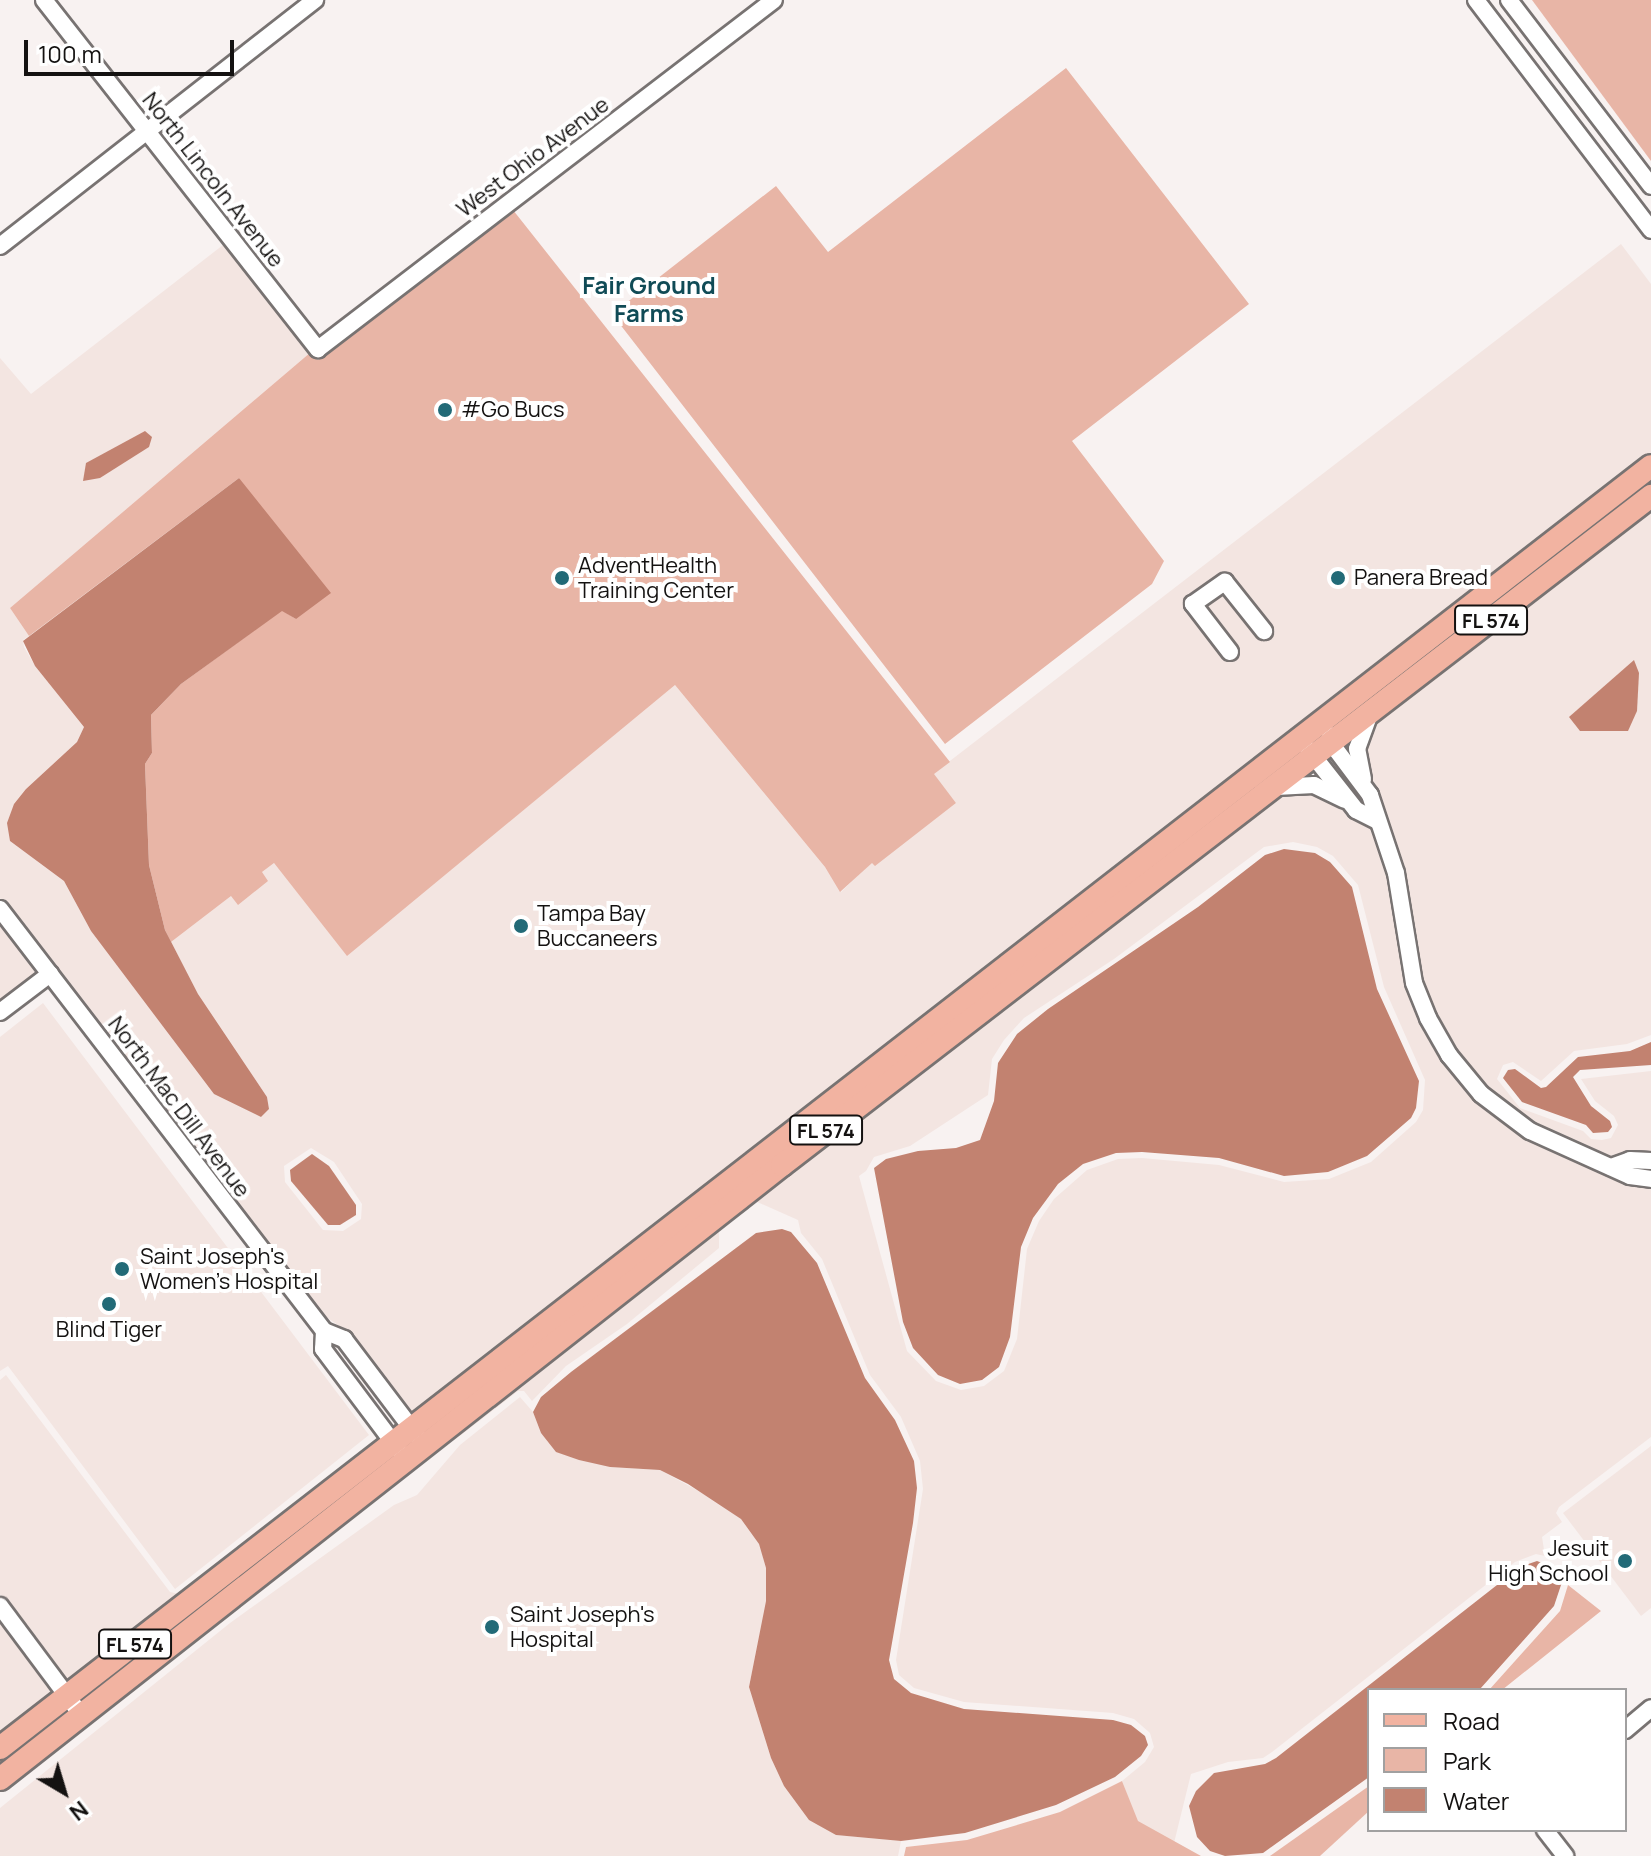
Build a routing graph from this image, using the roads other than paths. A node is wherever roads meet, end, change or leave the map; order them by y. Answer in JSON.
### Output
{"nodes":[{"id":1,"x":44,"y":0,"type":"edge"},
{"id":2,"x":315,"y":0,"type":"edge"},
{"id":3,"x":1476,"y":0,"type":"edge"},
{"id":4,"x":1509,"y":0,"type":"edge"},
{"id":5,"x":767,"y":2,"type":"edge"},
{"id":6,"x":146,"y":131,"type":"junction"},
{"id":7,"x":1651,"y":186,"type":"edge"},
{"id":8,"x":1651,"y":230,"type":"edge"},
{"id":9,"x":0,"y":246,"type":"edge"},
{"id":10,"x":318,"y":349,"type":"joint"},
{"id":11,"x":1651,"y":466,"type":"edge"},
{"id":12,"x":1651,"y":496,"type":"edge"},
{"id":13,"x":1264,"y":631,"type":"dead end"},
{"id":14,"x":1230,"y":652,"type":"dead end"},
{"id":15,"x":1370,"y":713,"type":"junction"},
{"id":16,"x":1328,"y":714,"type":"junction"},
{"id":17,"x":1297,"y":738,"type":"junction"},
{"id":18,"x":1323,"y":749,"type":"junction"},
{"id":19,"x":1274,"y":787,"type":"junction"},
{"id":20,"x":1368,"y":792,"type":"junction"},
{"id":21,"x":1352,"y":805,"type":"junction"},
{"id":22,"x":1378,"y":821,"type":"junction"},
{"id":23,"x":0,"y":909,"type":"edge"},
{"id":24,"x":50,"y":974,"type":"junction"},
{"id":25,"x":0,"y":1012,"type":"edge"},
{"id":26,"x":1651,"y":1161,"type":"edge"},
{"id":27,"x":1611,"y":1167,"type":"junction"},
{"id":28,"x":1651,"y":1179,"type":"edge"},
{"id":29,"x":324,"y":1331,"type":"junction"},
{"id":30,"x":412,"y":1429,"type":"junction"},
{"id":31,"x":394,"y":1443,"type":"junction"},
{"id":32,"x":426,"y":1447,"type":"junction"},
{"id":33,"x":408,"y":1461,"type":"junction"},
{"id":34,"x":0,"y":1606,"type":"edge"},
{"id":35,"x":67,"y":1697,"type":"junction"},
{"id":36,"x":1651,"y":1708,"type":"edge"},
{"id":37,"x":82,"y":1716,"type":"junction"},
{"id":38,"x":1627,"y":1728,"type":"edge"},
{"id":39,"x":0,"y":1748,"type":"edge"},
{"id":40,"x":0,"y":1779,"type":"edge"},
{"id":41,"x":1547,"y":1832,"type":"edge"},
{"id":42,"x":1565,"y":1856,"type":"edge"}],
"edges":[{"from":1,"to":6,"type":"street","name":"North Lincoln Avenue"},
{"from":2,"to":6,"type":"street"},
{"from":3,"to":8,"type":"street"},
{"from":4,"to":7,"type":"street"},
{"from":5,"to":10,"type":"street","name":"West Ohio Avenue"},
{"from":6,"to":9,"type":"street"},
{"from":6,"to":10,"type":"street","name":"North Lincoln Avenue"},
{"from":11,"to":16,"type":"main road","number":"FL 574"},
{"from":12,"to":15,"type":"main road","number":"FL 574"},
{"from":13,"to":14,"type":"street"},
{"from":15,"to":18,"type":"main road","number":"FL 574"},
{"from":15,"to":20,"type":"street"},
{"from":16,"to":17,"type":"main road","number":"FL 574"},
{"from":16,"to":18,"type":"street"},
{"from":17,"to":18,"type":"street"},
{"from":17,"to":30,"type":"main road","number":"FL 574"},
{"from":18,"to":19,"type":"main road","number":"FL 574"},
{"from":18,"to":20,"type":"street"},
{"from":18,"to":21,"type":"street"},
{"from":19,"to":21,"type":"street"},
{"from":19,"to":32,"type":"main road","number":"FL 574"},
{"from":20,"to":22,"type":"street"},
{"from":21,"to":22,"type":"street"},
{"from":22,"to":27,"type":"street"},
{"from":23,"to":24,"type":"street","name":"North Mac Dill Avenue"},
{"from":24,"to":25,"type":"street"},
{"from":24,"to":29,"type":"street","name":"North Mac Dill Avenue"},
{"from":26,"to":27,"type":"street"},
{"from":27,"to":28,"type":"street"},
{"from":29,"to":30,"type":"street","name":"North Mac Dill Avenue"},
{"from":29,"to":31,"type":"street","name":"North Mac Dill Avenue"},
{"from":30,"to":31,"type":"main road","number":"FL 574"},
{"from":30,"to":32,"type":"street","name":"North Mac Dill Avenue"},
{"from":31,"to":33,"type":"street","name":"North Mac Dill Avenue"},
{"from":31,"to":35,"type":"main road","number":"FL 574"},
{"from":32,"to":33,"type":"main road","number":"FL 574"},
{"from":33,"to":37,"type":"main road","number":"FL 574"},
{"from":34,"to":35,"type":"street"},
{"from":35,"to":37,"type":"street"},
{"from":35,"to":39,"type":"main road","number":"FL 574"},
{"from":36,"to":38,"type":"street"},
{"from":37,"to":40,"type":"main road","number":"FL 574"},
{"from":41,"to":42,"type":"street"}]}
